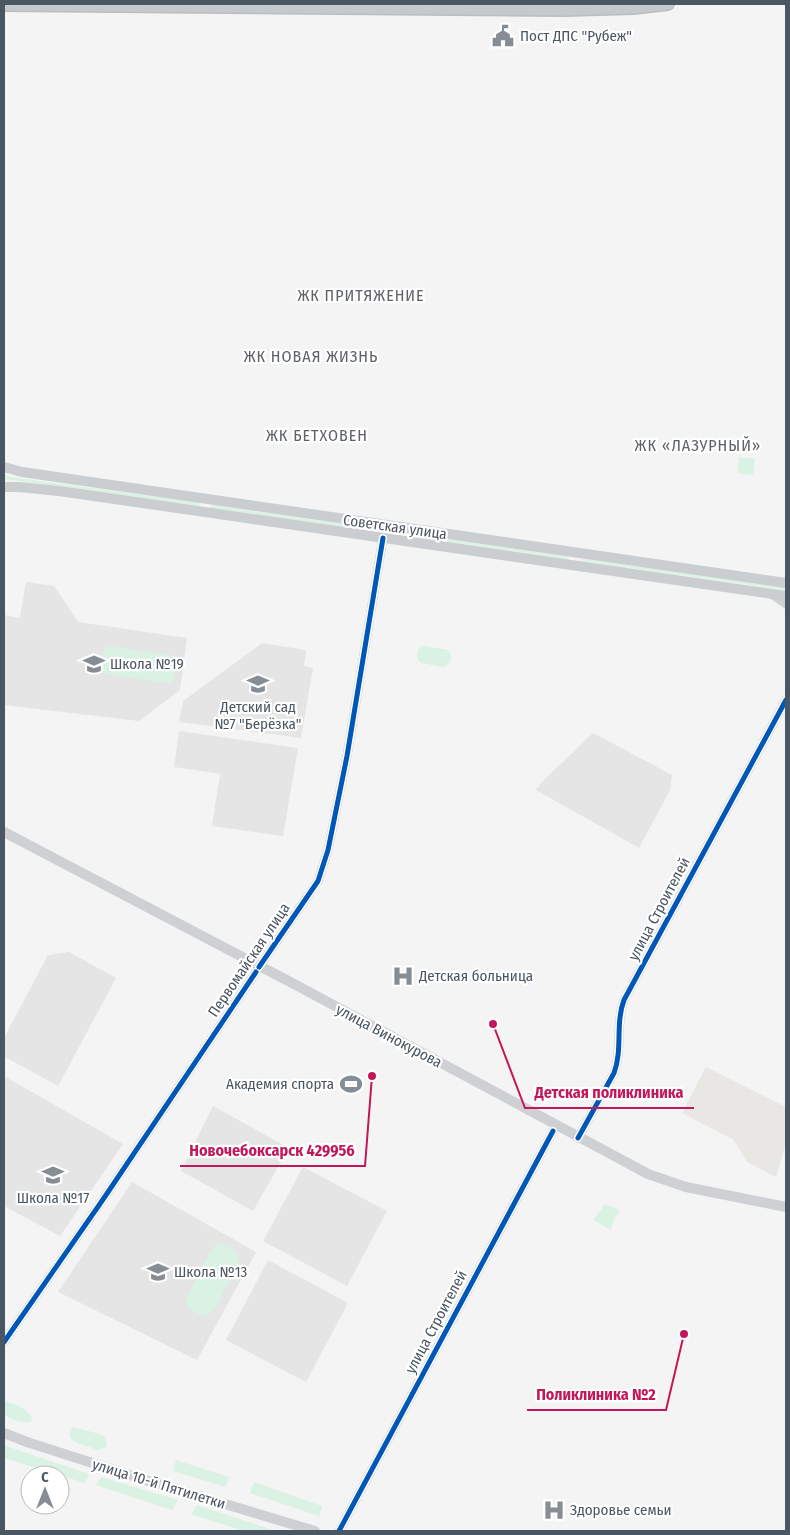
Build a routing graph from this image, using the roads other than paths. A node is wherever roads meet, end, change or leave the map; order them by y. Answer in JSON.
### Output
{"nodes":[{"id":1,"x":668,"y":4,"type":"edge"},
{"id":2,"x":4,"y":6,"type":"edge"},
{"id":3,"x":609,"y":6,"type":"edge"},
{"id":4,"x":4,"y":467,"type":"edge"},
{"id":5,"x":4,"y":487,"type":"edge"},
{"id":6,"x":206,"y":500,"type":"junction"},
{"id":7,"x":204,"y":513,"type":"junction"},
{"id":8,"x":385,"y":526,"type":"junction"},
{"id":9,"x":383,"y":538,"type":"junction"},
{"id":10,"x":578,"y":554,"type":"junction"},
{"id":11,"x":576,"y":566,"type":"junction"},
{"id":12,"x":786,"y":584,"type":"edge"},
{"id":13,"x":772,"y":594,"type":"junction"},
{"id":14,"x":786,"y":596,"type":"edge"},
{"id":15,"x":786,"y":604,"type":"edge"},
{"id":16,"x":786,"y":700,"type":"edge"},
{"id":17,"x":5,"y":837,"type":"edge"},
{"id":18,"x":257,"y":969,"type":"junction"},
{"id":19,"x":554,"y":1128,"type":"junction"},
{"id":20,"x":577,"y":1140,"type":"junction"},
{"id":21,"x":786,"y":1207,"type":"edge"},
{"id":22,"x":774,"y":1208,"type":"junction"},
{"id":23,"x":786,"y":1213,"type":"edge"},
{"id":24,"x":4,"y":1342,"type":"edge"},
{"id":25,"x":4,"y":1433,"type":"edge"},
{"id":26,"x":315,"y":1531,"type":"edge"},
{"id":27,"x":339,"y":1531,"type":"edge"}],
"edges":[{"from":1,"to":3,"type":"highway"},
{"from":2,"to":3,"type":"highway"},
{"from":4,"to":6,"type":"main road","name":"Советская улица"},
{"from":5,"to":7,"type":"main road","name":"Советская улица"},
{"from":6,"to":7,"type":"main road"},
{"from":6,"to":8,"type":"main road","name":"Советская улица"},
{"from":7,"to":9,"type":"main road","name":"Советская улица"},
{"from":8,"to":9,"type":"main road","name":"Первомайская улица"},
{"from":8,"to":10,"type":"main road","name":"Советская улица"},
{"from":9,"to":11,"type":"main road","name":"Советская улица"},
{"from":9,"to":18,"type":"street","name":"Первомайская улица"},
{"from":10,"to":11,"type":"main road"},
{"from":10,"to":12,"type":"main road","name":"Советская улица"},
{"from":11,"to":13,"type":"main road","name":"Советская улица"},
{"from":13,"to":14,"type":"main road","name":"Советская улица"},
{"from":13,"to":15,"type":"street"},
{"from":16,"to":20,"type":"street","name":"улица Строителей"},
{"from":17,"to":18,"type":"main road","name":"улица Винокурова"},
{"from":18,"to":19,"type":"main road","name":"улица Винокурова"},
{"from":18,"to":24,"type":"street","name":"Первомайская улица"},
{"from":19,"to":20,"type":"main road","name":"улица Винокурова"},
{"from":19,"to":27,"type":"street","name":"улица Строителей"},
{"from":20,"to":22,"type":"main road","name":"улица Винокурова"},
{"from":21,"to":22,"type":"main road","name":"улица Винокурова"},
{"from":22,"to":23,"type":"main road","name":"улица Винокурова"},
{"from":25,"to":26,"type":"main road","name":"улица 10-й Пятилетки"}]}
